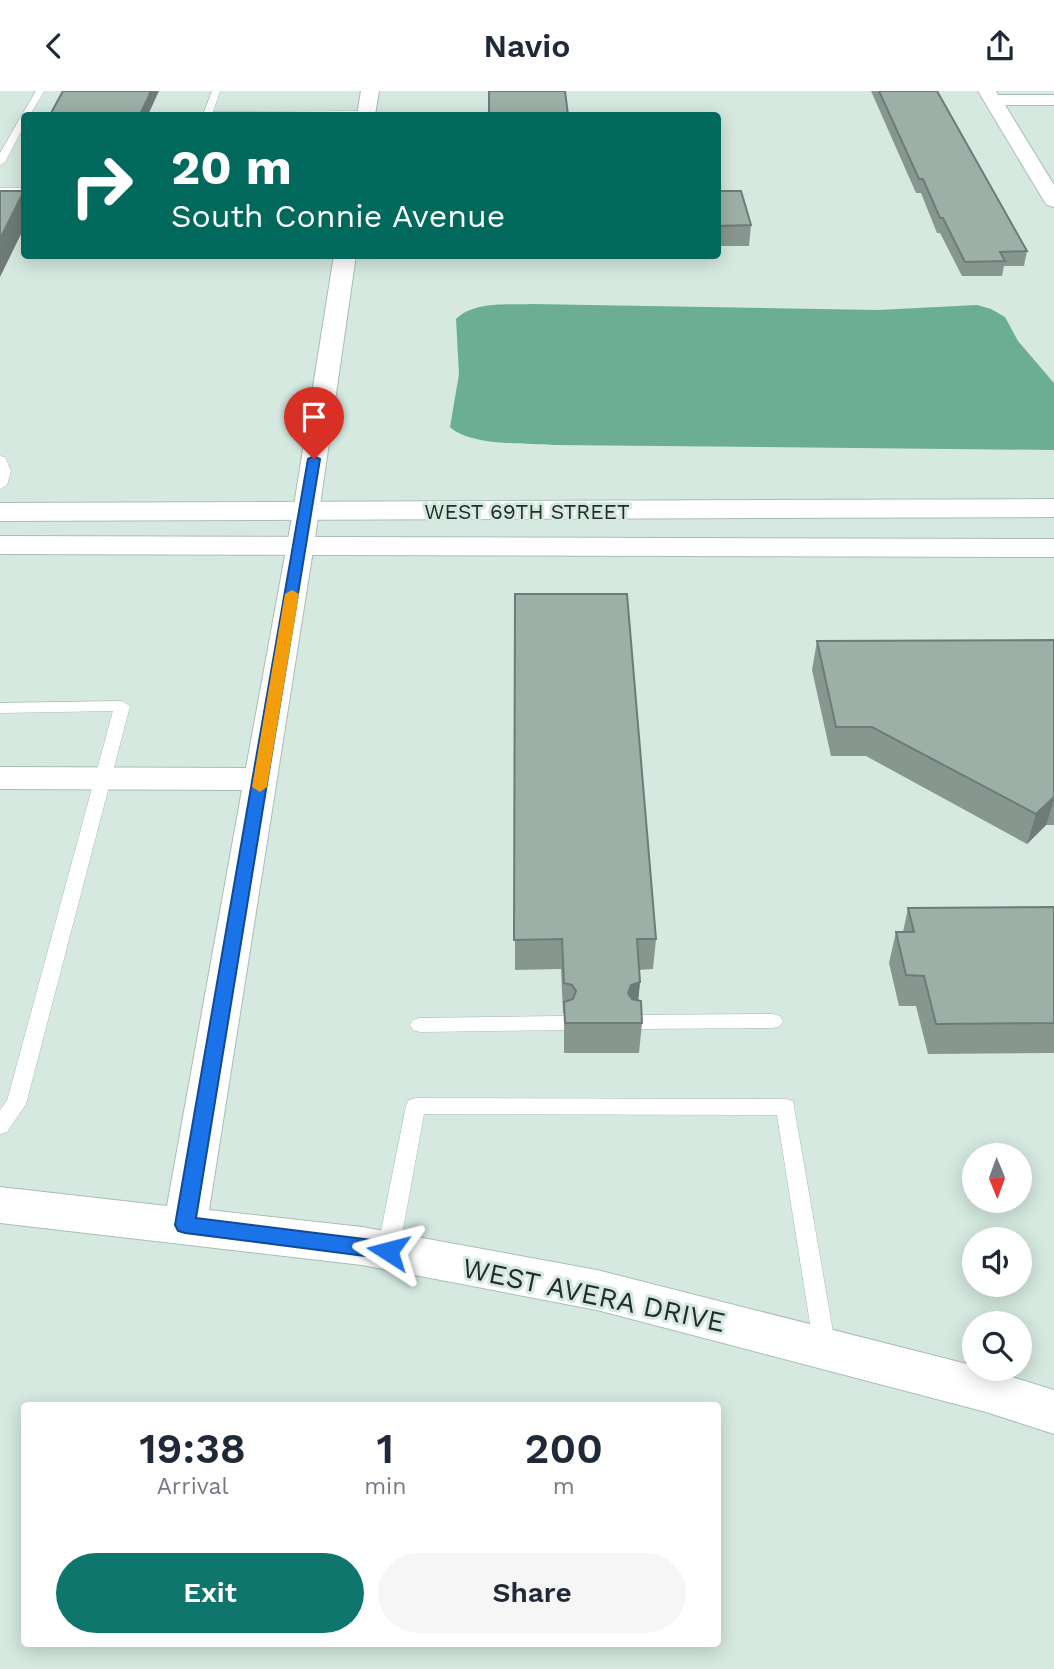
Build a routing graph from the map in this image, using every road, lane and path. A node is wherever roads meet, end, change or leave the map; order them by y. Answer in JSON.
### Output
{"nodes":[{"id":1,"x":40,"y":91,"type":"edge"},
{"id":2,"x":216,"y":91,"type":"edge"},
{"id":3,"x":370,"y":91,"type":"edge"},
{"id":4,"x":990,"y":95,"type":"edge"},
{"id":5,"x":1054,"y":100,"type":"edge"},
{"id":6,"x":28,"y":112,"type":"edge"},
{"id":7,"x":208,"y":112,"type":"edge"},
{"id":8,"x":366,"y":112,"type":"edge"},
{"id":9,"x":21,"y":124,"type":"edge"},
{"id":10,"x":0,"y":162,"type":"edge"},
{"id":11,"x":1049,"y":183,"type":"edge"},
{"id":12,"x":0,"y":191,"type":"edge"},
{"id":13,"x":21,"y":191,"type":"edge"},
{"id":14,"x":1054,"y":201,"type":"edge"},
{"id":15,"x":344,"y":259,"type":"edge"},
{"id":16,"x":0,"y":460,"type":"edge"},
{"id":17,"x":0,"y":485,"type":"edge"},
{"id":18,"x":1054,"y":508,"type":"edge"},
{"id":19,"x":0,"y":512,"type":"edge"},
{"id":20,"x":306,"y":512,"type":"junction"},
{"id":21,"x":0,"y":545,"type":"edge"},
{"id":22,"x":300,"y":547,"type":"junction"},
{"id":23,"x":1054,"y":548,"type":"edge"},
{"id":24,"x":0,"y":708,"type":"edge"},
{"id":25,"x":0,"y":778,"type":"edge"},
{"id":26,"x":104,"y":778,"type":"junction"},
{"id":27,"x":261,"y":779,"type":"junction"},
{"id":28,"x":773,"y":1021,"type":"dead end"},
{"id":29,"x":638,"y":1022,"type":"edge"},
{"id":30,"x":563,"y":1023,"type":"edge"},
{"id":31,"x":420,"y":1025,"type":"dead end"},
{"id":32,"x":0,"y":1126,"type":"edge"},
{"id":33,"x":0,"y":1205,"type":"edge"},
{"id":34,"x":185,"y":1225,"type":"junction"},
{"id":35,"x":388,"y":1251,"type":"junction"},
{"id":36,"x":825,"y":1349,"type":"junction"},
{"id":37,"x":1054,"y":1412,"type":"edge"}],
"edges":[{"from":1,"to":6,"type":"lane"},
{"from":2,"to":7,"type":"lane"},
{"from":3,"to":8,"type":"street"},
{"from":4,"to":5,"type":"street"},
{"from":4,"to":11,"type":"street"},
{"from":9,"to":10,"type":"lane"},
{"from":11,"to":14,"type":"street"},
{"from":12,"to":13,"type":"lane"},
{"from":15,"to":20,"type":"street"},
{"from":16,"to":17,"type":"lane"},
{"from":18,"to":20,"type":"street","name":"WEST 69TH STREET"},
{"from":19,"to":20,"type":"street","name":"WEST 69TH STREET"},
{"from":20,"to":22,"type":"street"},
{"from":21,"to":22,"type":"street","name":"WEST 69TH STREET"},
{"from":22,"to":23,"type":"street","name":"WEST 69TH STREET"},
{"from":22,"to":27,"type":"street"},
{"from":24,"to":26,"type":"lane"},
{"from":25,"to":26,"type":"street"},
{"from":26,"to":27,"type":"street"},
{"from":26,"to":32,"type":"lane"},
{"from":27,"to":34,"type":"street"},
{"from":28,"to":29,"type":"lane"},
{"from":30,"to":31,"type":"lane"},
{"from":33,"to":34,"type":"street","name":"WEST AVERA DRIVE"},
{"from":34,"to":35,"type":"street","name":"WEST AVERA DRIVE"},
{"from":35,"to":36,"type":"street","name":"WEST AVERA DRIVE"},
{"from":35,"to":36,"type":"lane"},
{"from":36,"to":37,"type":"street","name":"WEST AVERA DRIVE"}]}
